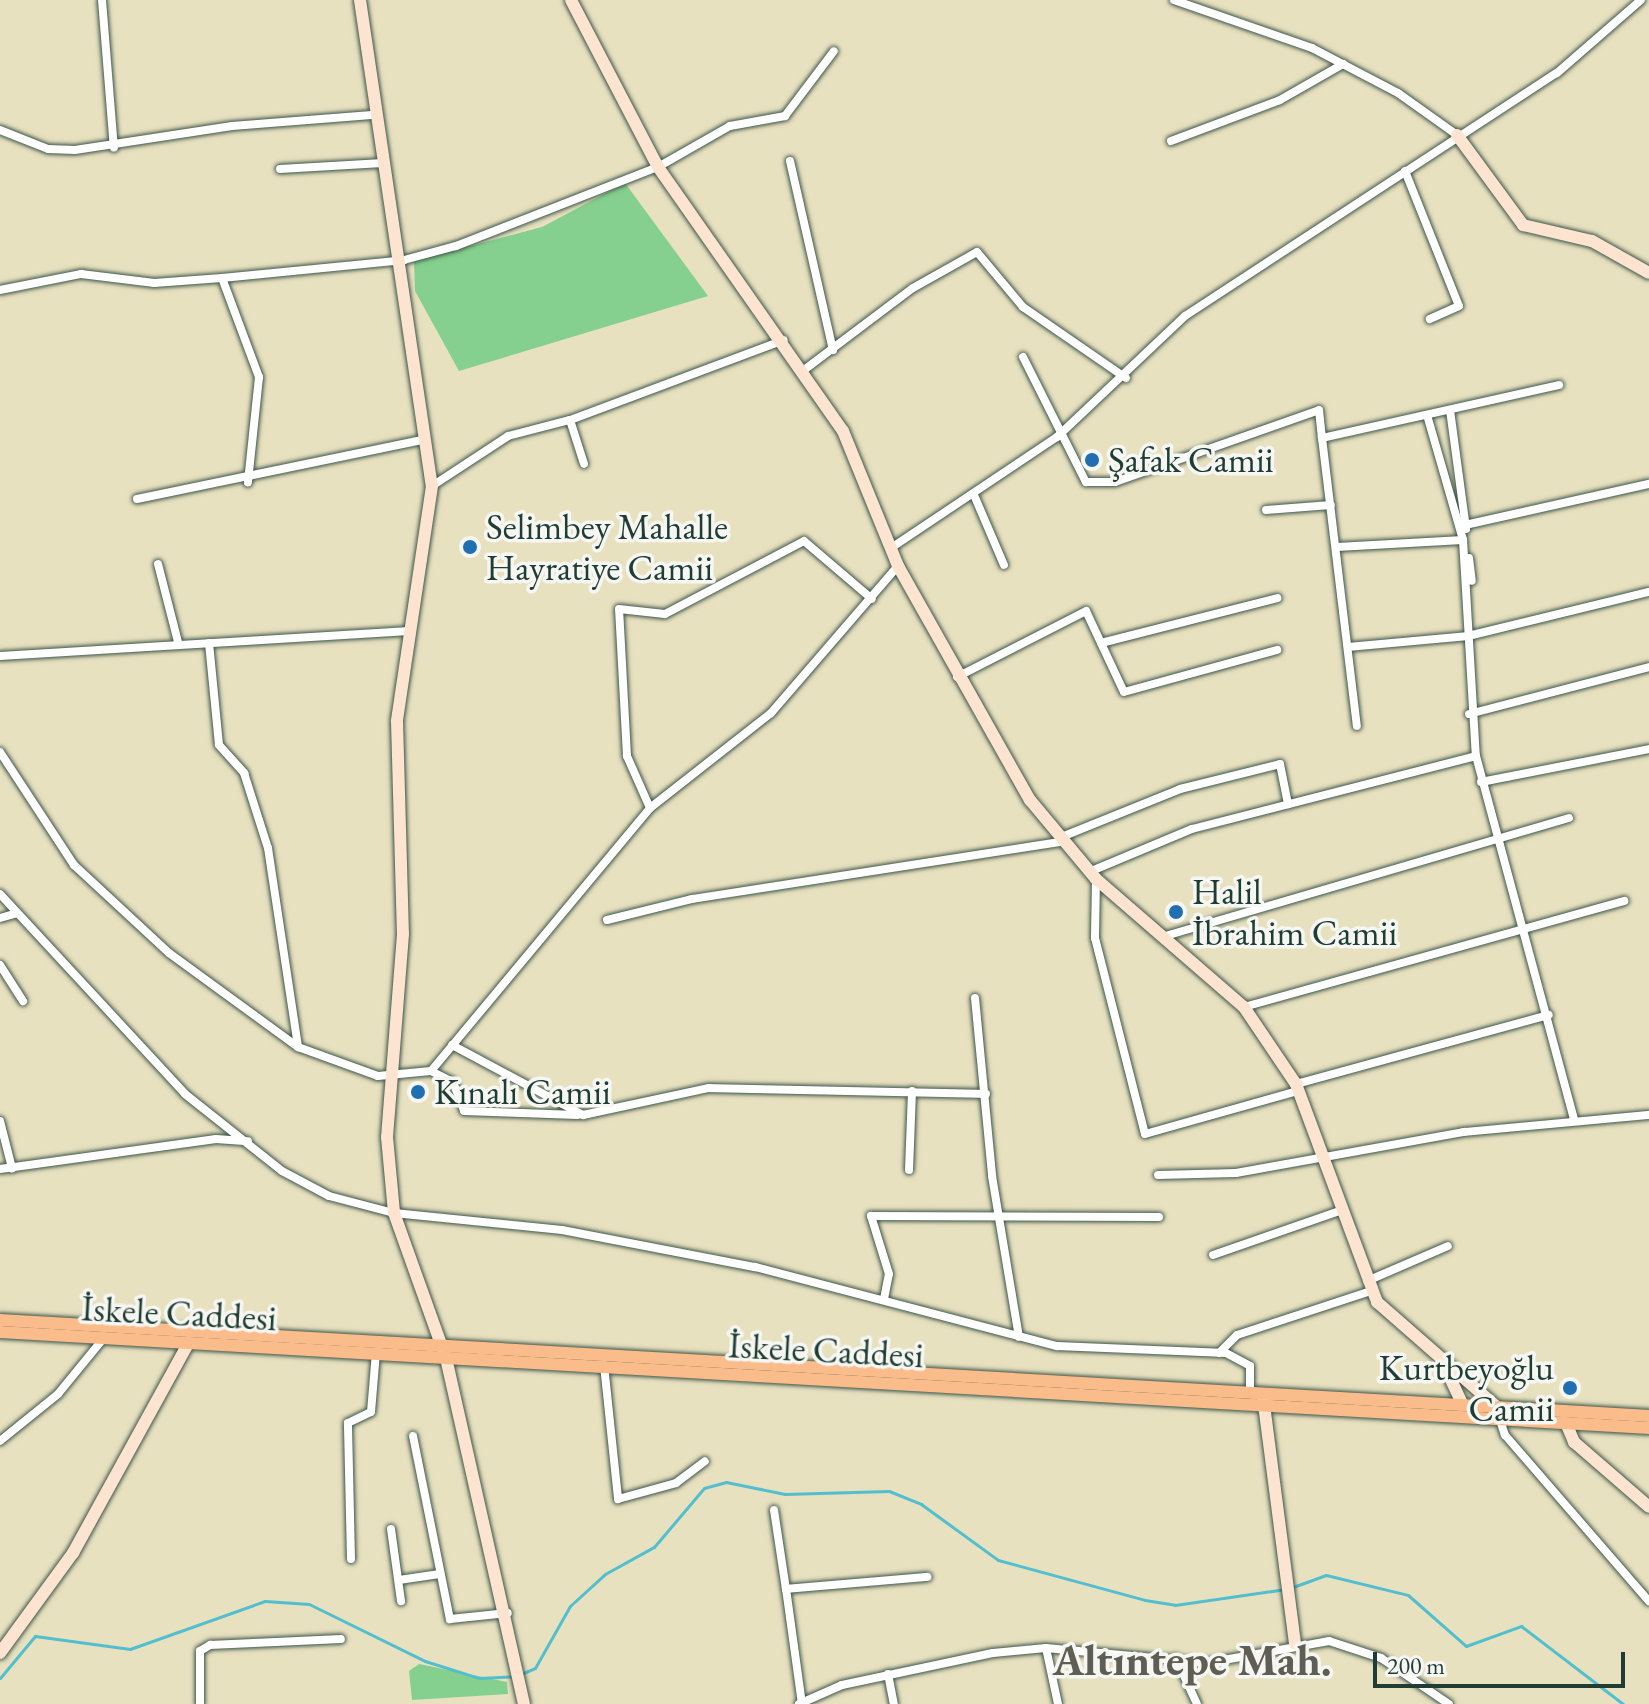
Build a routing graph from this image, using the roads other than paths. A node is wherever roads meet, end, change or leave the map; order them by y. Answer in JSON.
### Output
{"nodes":[{"id":1,"x":102,"y":0,"type":"edge"},
{"id":2,"x":360,"y":0,"type":"edge"},
{"id":3,"x":571,"y":0,"type":"edge"},
{"id":4,"x":1174,"y":0,"type":"edge"},
{"id":5,"x":1641,"y":0,"type":"edge"},
{"id":6,"x":834,"y":51,"type":"dead end"},
{"id":7,"x":1343,"y":64,"type":"junction"},
{"id":8,"x":372,"y":115,"type":"junction"},
{"id":9,"x":0,"y":130,"type":"edge"},
{"id":10,"x":1457,"y":135,"type":"junction"},
{"id":11,"x":1171,"y":141,"type":"dead end"},
{"id":12,"x":114,"y":148,"type":"junction"},
{"id":13,"x":790,"y":161,"type":"dead end"},
{"id":14,"x":383,"y":163,"type":"junction"},
{"id":15,"x":658,"y":167,"type":"junction"},
{"id":16,"x":280,"y":169,"type":"dead end"},
{"id":17,"x":1405,"y":171,"type":"junction"},
{"id":18,"x":404,"y":260,"type":"junction"},
{"id":19,"x":1649,"y":273,"type":"edge"},
{"id":20,"x":222,"y":278,"type":"junction"},
{"id":21,"x":0,"y":290,"type":"edge"},
{"id":22,"x":1430,"y":319,"type":"dead end"},
{"id":23,"x":785,"y":340,"type":"junction"},
{"id":24,"x":833,"y":350,"type":"junction"},
{"id":25,"x":1023,"y":357,"type":"dead end"},
{"id":26,"x":804,"y":370,"type":"junction"},
{"id":27,"x":1126,"y":378,"type":"junction"},
{"id":28,"x":1559,"y":385,"type":"dead end"},
{"id":29,"x":1450,"y":410,"type":"junction"},
{"id":30,"x":1427,"y":415,"type":"junction"},
{"id":31,"x":570,"y":420,"type":"junction"},
{"id":32,"x":1057,"y":437,"type":"junction"},
{"id":33,"x":1322,"y":438,"type":"junction"},
{"id":34,"x":422,"y":440,"type":"junction"},
{"id":35,"x":584,"y":464,"type":"dead end"},
{"id":36,"x":248,"y":482,"type":"junction"},
{"id":37,"x":1649,"y":484,"type":"edge"},
{"id":38,"x":432,"y":486,"type":"junction"},
{"id":39,"x":974,"y":495,"type":"junction"},
{"id":40,"x":137,"y":499,"type":"dead end"},
{"id":41,"x":1331,"y":505,"type":"junction"},
{"id":42,"x":1266,"y":510,"type":"dead end"},
{"id":43,"x":1465,"y":525,"type":"junction"},
{"id":44,"x":1463,"y":540,"type":"junction"},
{"id":45,"x":1337,"y":547,"type":"junction"},
{"id":46,"x":891,"y":548,"type":"junction"},
{"id":47,"x":158,"y":564,"type":"dead end"},
{"id":48,"x":1004,"y":565,"type":"dead end"},
{"id":49,"x":898,"y":566,"type":"junction"},
{"id":50,"x":1472,"y":581,"type":"dead end"},
{"id":51,"x":1649,"y":592,"type":"edge"},
{"id":52,"x":1277,"y":598,"type":"dead end"},
{"id":53,"x":872,"y":599,"type":"junction"},
{"id":54,"x":405,"y":631,"type":"junction"},
{"id":55,"x":1468,"y":636,"type":"junction"},
{"id":56,"x":178,"y":642,"type":"junction"},
{"id":57,"x":209,"y":643,"type":"junction"},
{"id":58,"x":1101,"y":643,"type":"junction"},
{"id":59,"x":1348,"y":647,"type":"junction"},
{"id":60,"x":1277,"y":650,"type":"dead end"},
{"id":61,"x":0,"y":656,"type":"edge"},
{"id":62,"x":1649,"y":667,"type":"edge"},
{"id":63,"x":957,"y":678,"type":"junction"},
{"id":64,"x":1469,"y":714,"type":"junction"},
{"id":65,"x":1357,"y":726,"type":"dead end"},
{"id":66,"x":1649,"y":749,"type":"edge"},
{"id":67,"x":0,"y":752,"type":"edge"},
{"id":68,"x":1476,"y":756,"type":"junction"},
{"id":69,"x":1481,"y":782,"type":"junction"},
{"id":70,"x":1288,"y":804,"type":"junction"},
{"id":71,"x":650,"y":808,"type":"junction"},
{"id":72,"x":1569,"y":818,"type":"dead end"},
{"id":73,"x":1498,"y":839,"type":"junction"},
{"id":74,"x":1059,"y":840,"type":"junction"},
{"id":75,"x":1092,"y":876,"type":"junction"},
{"id":76,"x":0,"y":894,"type":"edge"},
{"id":77,"x":1624,"y":901,"type":"dead end"},
{"id":78,"x":14,"y":914,"type":"junction"},
{"id":79,"x":0,"y":918,"type":"edge"},
{"id":80,"x":607,"y":920,"type":"dead end"},
{"id":81,"x":1525,"y":928,"type":"junction"},
{"id":82,"x":1161,"y":937,"type":"junction"},
{"id":83,"x":0,"y":965,"type":"edge"},
{"id":84,"x":975,"y":998,"type":"dead end"},
{"id":85,"x":23,"y":1001,"type":"dead end"},
{"id":86,"x":1244,"y":1007,"type":"junction"},
{"id":87,"x":1549,"y":1015,"type":"junction"},
{"id":88,"x":452,"y":1045,"type":"junction"},
{"id":89,"x":298,"y":1047,"type":"junction"},
{"id":90,"x":431,"y":1071,"type":"junction"},
{"id":91,"x":392,"y":1077,"type":"junction"},
{"id":92,"x":1297,"y":1087,"type":"junction"},
{"id":93,"x":912,"y":1091,"type":"junction"},
{"id":94,"x":986,"y":1094,"type":"junction"},
{"id":95,"x":583,"y":1115,"type":"junction"},
{"id":96,"x":1649,"y":1115,"type":"edge"},
{"id":97,"x":1574,"y":1118,"type":"junction"},
{"id":98,"x":0,"y":1121,"type":"edge"},
{"id":99,"x":248,"y":1141,"type":"junction"},
{"id":100,"x":1322,"y":1153,"type":"junction"},
{"id":101,"x":12,"y":1168,"type":"junction"},
{"id":102,"x":0,"y":1169,"type":"edge"},
{"id":103,"x":909,"y":1170,"type":"dead end"},
{"id":104,"x":1158,"y":1175,"type":"dead end"},
{"id":105,"x":1342,"y":1210,"type":"junction"},
{"id":106,"x":394,"y":1213,"type":"junction"},
{"id":107,"x":998,"y":1217,"type":"junction"},
{"id":108,"x":1159,"y":1217,"type":"dead end"},
{"id":109,"x":1448,"y":1246,"type":"dead end"},
{"id":110,"x":1213,"y":1255,"type":"dead end"},
{"id":111,"x":1369,"y":1286,"type":"junction"},
{"id":112,"x":884,"y":1299,"type":"junction"},
{"id":113,"x":0,"y":1320,"type":"edge"},
{"id":114,"x":0,"y":1332,"type":"edge"},
{"id":115,"x":1019,"y":1337,"type":"junction"},
{"id":116,"x":103,"y":1339,"type":"junction"},
{"id":117,"x":188,"y":1344,"type":"junction"},
{"id":118,"x":445,"y":1352,"type":"junction"},
{"id":119,"x":376,"y":1353,"type":"junction"},
{"id":120,"x":1219,"y":1353,"type":"junction"},
{"id":121,"x":604,"y":1363,"type":"junction"},
{"id":122,"x":1445,"y":1366,"type":"junction"},
{"id":123,"x":1259,"y":1397,"type":"junction"},
{"id":124,"x":1463,"y":1405,"type":"junction"},
{"id":125,"x":1498,"y":1413,"type":"junction"},
{"id":126,"x":1649,"y":1416,"type":"edge"},
{"id":127,"x":1566,"y":1423,"type":"junction"},
{"id":128,"x":1649,"y":1428,"type":"edge"},
{"id":129,"x":413,"y":1436,"type":"dead end"},
{"id":130,"x":0,"y":1441,"type":"edge"},
{"id":131,"x":705,"y":1461,"type":"dead end"},
{"id":132,"x":1649,"y":1507,"type":"edge"},
{"id":133,"x":774,"y":1510,"type":"dead end"},
{"id":134,"x":391,"y":1529,"type":"dead end"},
{"id":135,"x":351,"y":1559,"type":"dead end"},
{"id":136,"x":440,"y":1574,"type":"junction"},
{"id":137,"x":927,"y":1577,"type":"dead end"},
{"id":138,"x":399,"y":1580,"type":"junction"},
{"id":139,"x":786,"y":1589,"type":"junction"},
{"id":140,"x":401,"y":1601,"type":"dead end"},
{"id":141,"x":1649,"y":1601,"type":"edge"},
{"id":142,"x":509,"y":1613,"type":"junction"},
{"id":143,"x":341,"y":1639,"type":"dead end"},
{"id":144,"x":1295,"y":1644,"type":"junction"},
{"id":145,"x":1046,"y":1648,"type":"junction"},
{"id":146,"x":0,"y":1653,"type":"edge"},
{"id":147,"x":1176,"y":1658,"type":"junction"},
{"id":148,"x":888,"y":1674,"type":"junction"},
{"id":149,"x":200,"y":1704,"type":"edge"},
{"id":150,"x":524,"y":1704,"type":"edge"},
{"id":151,"x":800,"y":1704,"type":"edge"},
{"id":152,"x":894,"y":1704,"type":"edge"},
{"id":153,"x":1058,"y":1704,"type":"edge"},
{"id":154,"x":1197,"y":1704,"type":"edge"},
{"id":155,"x":1449,"y":1704,"type":"edge"}],
"edges":[{"from":1,"to":12,"type":"street"},
{"from":2,"to":8,"type":"street"},
{"from":3,"to":15,"type":"street"},
{"from":4,"to":7,"type":"street"},
{"from":5,"to":10,"type":"street"},
{"from":6,"to":15,"type":"street"},
{"from":7,"to":10,"type":"street"},
{"from":7,"to":11,"type":"street"},
{"from":8,"to":12,"type":"street"},
{"from":8,"to":14,"type":"street"},
{"from":9,"to":12,"type":"street"},
{"from":10,"to":17,"type":"street"},
{"from":10,"to":19,"type":"street"},
{"from":13,"to":24,"type":"street"},
{"from":14,"to":16,"type":"street"},
{"from":14,"to":18,"type":"street"},
{"from":15,"to":18,"type":"street"},
{"from":15,"to":23,"type":"street"},
{"from":17,"to":22,"type":"street"},
{"from":17,"to":27,"type":"street"},
{"from":18,"to":20,"type":"street"},
{"from":18,"to":34,"type":"street"},
{"from":20,"to":21,"type":"street"},
{"from":20,"to":36,"type":"street"},
{"from":23,"to":26,"type":"street"},
{"from":23,"to":31,"type":"street"},
{"from":24,"to":26,"type":"street"},
{"from":24,"to":27,"type":"street"},
{"from":25,"to":32,"type":"street"},
{"from":26,"to":46,"type":"street"},
{"from":27,"to":32,"type":"street"},
{"from":28,"to":29,"type":"street"},
{"from":29,"to":30,"type":"street"},
{"from":29,"to":43,"type":"street"},
{"from":30,"to":33,"type":"street"},
{"from":30,"to":44,"type":"street"},
{"from":31,"to":35,"type":"street"},
{"from":31,"to":38,"type":"street"},
{"from":32,"to":33,"type":"street"},
{"from":32,"to":39,"type":"street"},
{"from":33,"to":41,"type":"street"},
{"from":34,"to":36,"type":"street"},
{"from":34,"to":38,"type":"street"},
{"from":36,"to":40,"type":"street"},
{"from":37,"to":43,"type":"street"},
{"from":38,"to":54,"type":"street"},
{"from":39,"to":46,"type":"street"},
{"from":39,"to":48,"type":"street"},
{"from":41,"to":42,"type":"street"},
{"from":41,"to":45,"type":"street"},
{"from":43,"to":50,"type":"street"},
{"from":44,"to":45,"type":"street"},
{"from":44,"to":55,"type":"street"},
{"from":45,"to":59,"type":"street"},
{"from":46,"to":49,"type":"street"},
{"from":47,"to":56,"type":"street"},
{"from":49,"to":53,"type":"street"},
{"from":49,"to":63,"type":"street"},
{"from":51,"to":55,"type":"street"},
{"from":52,"to":58,"type":"street"},
{"from":53,"to":71,"type":"street"},
{"from":53,"to":71,"type":"street"},
{"from":54,"to":57,"type":"street"},
{"from":54,"to":91,"type":"street"},
{"from":55,"to":59,"type":"street"},
{"from":55,"to":64,"type":"street"},
{"from":56,"to":57,"type":"street"},
{"from":56,"to":61,"type":"street"},
{"from":57,"to":89,"type":"street"},
{"from":58,"to":60,"type":"street"},
{"from":58,"to":63,"type":"street"},
{"from":59,"to":65,"type":"street"},
{"from":62,"to":64,"type":"street"},
{"from":63,"to":74,"type":"street"},
{"from":64,"to":68,"type":"street"},
{"from":66,"to":69,"type":"street"},
{"from":67,"to":89,"type":"street"},
{"from":68,"to":69,"type":"street"},
{"from":68,"to":70,"type":"street"},
{"from":69,"to":73,"type":"street"},
{"from":70,"to":74,"type":"street"},
{"from":70,"to":75,"type":"street"},
{"from":71,"to":88,"type":"street"},
{"from":72,"to":73,"type":"street"},
{"from":73,"to":81,"type":"street"},
{"from":73,"to":82,"type":"street"},
{"from":74,"to":75,"type":"street"},
{"from":74,"to":80,"type":"street"},
{"from":75,"to":82,"type":"street"},
{"from":75,"to":92,"type":"street"},
{"from":76,"to":78,"type":"street"},
{"from":77,"to":81,"type":"street"},
{"from":78,"to":79,"type":"street"},
{"from":78,"to":99,"type":"street"},
{"from":81,"to":86,"type":"street"},
{"from":81,"to":87,"type":"street"},
{"from":82,"to":86,"type":"street"},
{"from":83,"to":85,"type":"street"},
{"from":84,"to":94,"type":"street"},
{"from":86,"to":92,"type":"street"},
{"from":87,"to":92,"type":"street"},
{"from":87,"to":97,"type":"street"},
{"from":88,"to":90,"type":"street"},
{"from":88,"to":95,"type":"street"},
{"from":89,"to":91,"type":"street"},
{"from":90,"to":91,"type":"street"},
{"from":90,"to":95,"type":"street"},
{"from":91,"to":106,"type":"street"},
{"from":92,"to":100,"type":"street"},
{"from":93,"to":94,"type":"street"},
{"from":93,"to":95,"type":"street"},
{"from":93,"to":103,"type":"street"},
{"from":94,"to":107,"type":"street"},
{"from":96,"to":97,"type":"street"},
{"from":97,"to":100,"type":"street"},
{"from":98,"to":101,"type":"street"},
{"from":99,"to":101,"type":"street"},
{"from":99,"to":106,"type":"street"},
{"from":100,"to":104,"type":"street"},
{"from":100,"to":105,"type":"street"},
{"from":101,"to":102,"type":"street"},
{"from":105,"to":110,"type":"street"},
{"from":105,"to":111,"type":"street"},
{"from":106,"to":112,"type":"street"},
{"from":106,"to":118,"type":"street"},
{"from":107,"to":108,"type":"street"},
{"from":107,"to":112,"type":"street"},
{"from":107,"to":115,"type":"street"},
{"from":109,"to":111,"type":"street"},
{"from":111,"to":120,"type":"street"},
{"from":111,"to":122,"type":"street"},
{"from":112,"to":115,"type":"street"},
{"from":113,"to":118,"type":"main road"},
{"from":114,"to":116,"type":"main road","name":"İskele Caddesi"},
{"from":115,"to":120,"type":"street"},
{"from":116,"to":117,"type":"main road","name":"İskele Caddesi"},
{"from":116,"to":130,"type":"street"},
{"from":117,"to":119,"type":"main road","name":"İskele Caddesi"},
{"from":117,"to":146,"type":"street"},
{"from":118,"to":119,"type":"main road","name":"İskele Caddesi"},
{"from":118,"to":121,"type":"main road","name":"İskele Caddesi"},
{"from":118,"to":142,"type":"street"},
{"from":119,"to":135,"type":"street"},
{"from":120,"to":123,"type":"street"},
{"from":121,"to":123,"type":"main road","name":"İskele Caddesi"},
{"from":121,"to":123,"type":"main road"},
{"from":121,"to":131,"type":"street"},
{"from":122,"to":124,"type":"street"},
{"from":122,"to":125,"type":"street"},
{"from":123,"to":124,"type":"main road"},
{"from":123,"to":125,"type":"main road","name":"İskele Caddesi"},
{"from":123,"to":144,"type":"street"},
{"from":124,"to":125,"type":"main road"},
{"from":125,"to":126,"type":"main road"},
{"from":125,"to":127,"type":"main road","name":"İskele Caddesi"},
{"from":125,"to":141,"type":"street"},
{"from":127,"to":128,"type":"main road","name":"İskele Caddesi"},
{"from":127,"to":132,"type":"street"},
{"from":129,"to":136,"type":"street"},
{"from":133,"to":139,"type":"street"},
{"from":134,"to":138,"type":"street"},
{"from":136,"to":138,"type":"street"},
{"from":136,"to":142,"type":"street"},
{"from":137,"to":139,"type":"street"},
{"from":138,"to":140,"type":"street"},
{"from":139,"to":151,"type":"street"},
{"from":142,"to":150,"type":"street"},
{"from":143,"to":149,"type":"street"},
{"from":144,"to":147,"type":"street"},
{"from":144,"to":155,"type":"street"},
{"from":145,"to":147,"type":"street"},
{"from":145,"to":148,"type":"street"},
{"from":145,"to":153,"type":"street"},
{"from":147,"to":154,"type":"street"},
{"from":148,"to":151,"type":"street"},
{"from":148,"to":152,"type":"street"}]}
